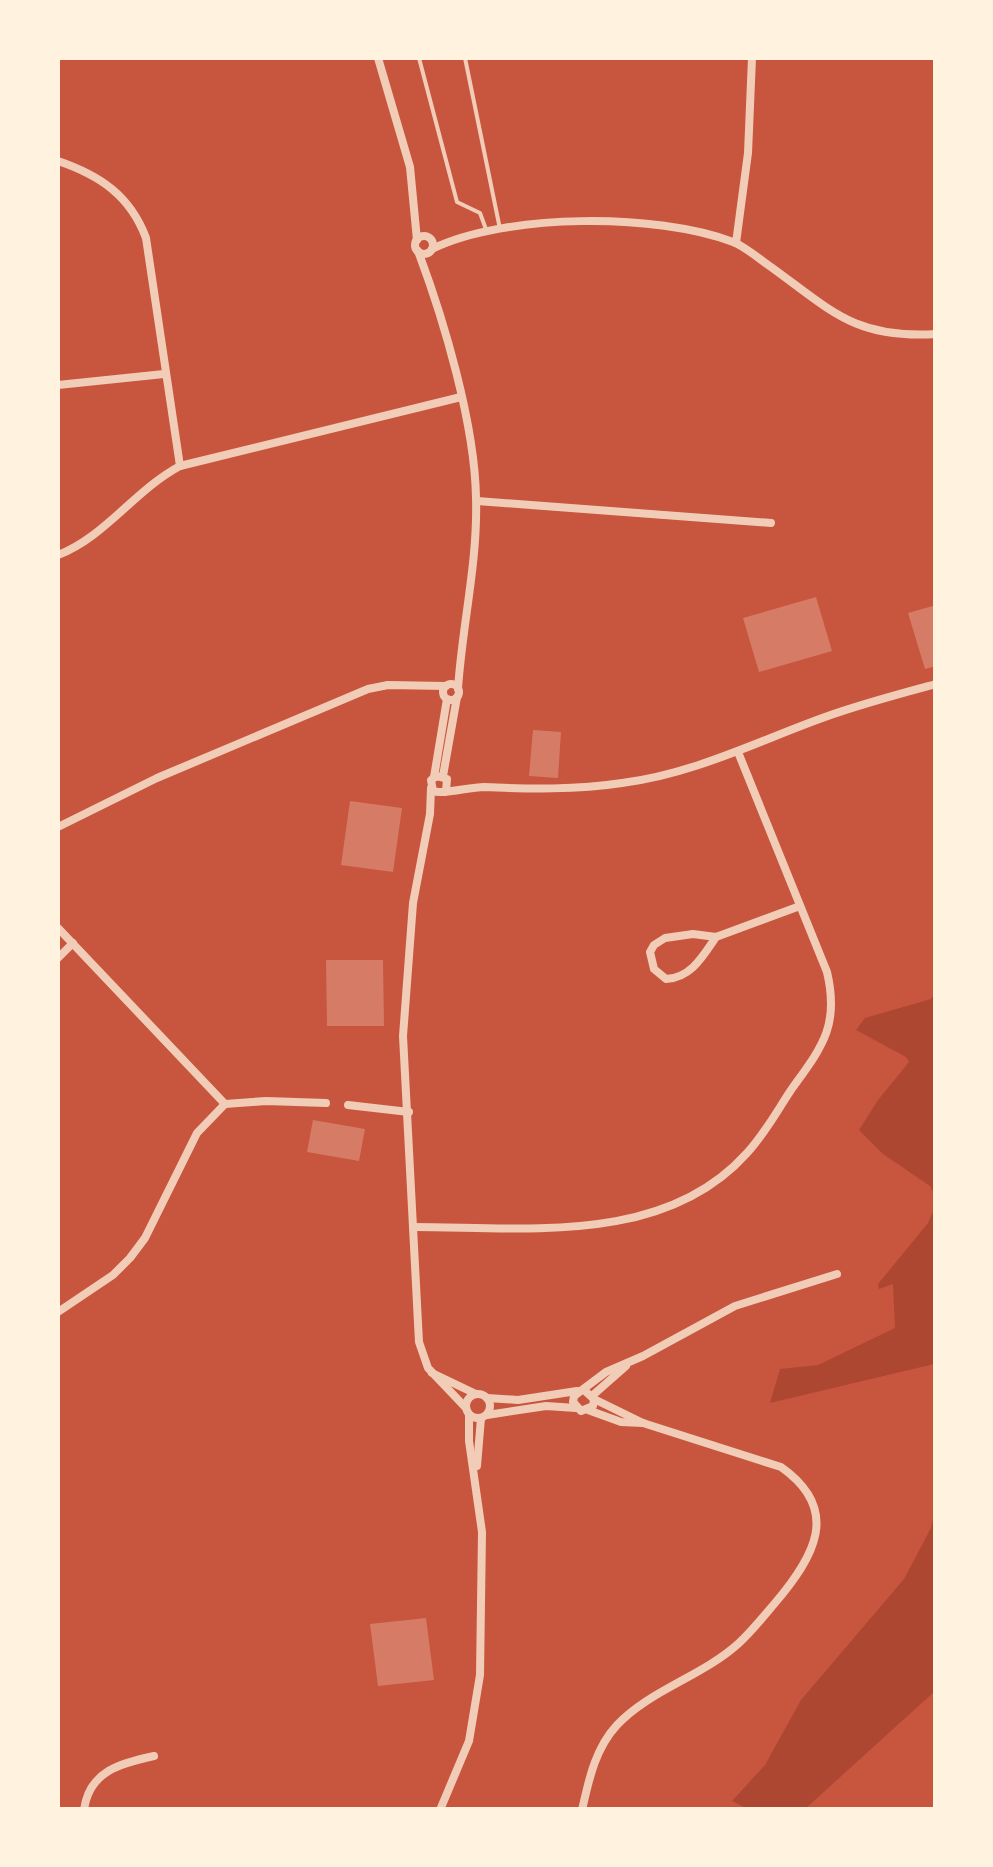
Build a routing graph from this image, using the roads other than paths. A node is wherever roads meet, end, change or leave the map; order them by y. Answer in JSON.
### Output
{"nodes":[{"id":1,"x":378,"y":58,"type":"edge"},
{"id":2,"x":419,"y":58,"type":"edge"},
{"id":3,"x":466,"y":58,"type":"edge"},
{"id":4,"x":752,"y":58,"type":"edge"},
{"id":5,"x":58,"y":161,"type":"edge"},
{"id":6,"x":500,"y":230,"type":"junction"},
{"id":7,"x":486,"y":232,"type":"junction"},
{"id":8,"x":736,"y":242,"type":"junction"},
{"id":9,"x":427,"y":243,"type":"junction"},
{"id":10,"x":428,"y":278,"type":"junction"},
{"id":11,"x":936,"y":334,"type":"edge"},
{"id":12,"x":164,"y":374,"type":"junction"},
{"id":13,"x":58,"y":386,"type":"edge"},
{"id":14,"x":461,"y":397,"type":"junction"},
{"id":15,"x":180,"y":466,"type":"junction"},
{"id":16,"x":476,"y":501,"type":"junction"},
{"id":17,"x":770,"y":522,"type":"dead end"},
{"id":18,"x":58,"y":555,"type":"edge"},
{"id":19,"x":936,"y":684,"type":"edge"},
{"id":20,"x":424,"y":686,"type":"junction"},
{"id":21,"x":453,"y":689,"type":"junction"},
{"id":22,"x":446,"y":698,"type":"junction"},
{"id":23,"x":738,"y":752,"type":"junction"},
{"id":24,"x":441,"y":778,"type":"junction"},
{"id":25,"x":465,"y":787,"type":"junction"},
{"id":26,"x":430,"y":788,"type":"junction"},
{"id":27,"x":445,"y":792,"type":"junction"},
{"id":28,"x":430,"y":814,"type":"junction"},
{"id":29,"x":58,"y":827,"type":"edge"},
{"id":30,"x":800,"y":906,"type":"junction"},
{"id":31,"x":58,"y":928,"type":"edge"},
{"id":32,"x":716,"y":936,"type":"junction"},
{"id":33,"x":73,"y":944,"type":"junction"},
{"id":34,"x":58,"y":958,"type":"edge"},
{"id":35,"x":224,"y":1104,"type":"junction"},
{"id":36,"x":326,"y":1104,"type":"dead end"},
{"id":37,"x":348,"y":1105,"type":"dead end"},
{"id":38,"x":410,"y":1112,"type":"junction"},
{"id":39,"x":413,"y":1228,"type":"junction"},
{"id":40,"x":838,"y":1274,"type":"dead end"},
{"id":41,"x":58,"y":1312,"type":"edge"},
{"id":42,"x":432,"y":1372,"type":"junction"},
{"id":43,"x":476,"y":1394,"type":"junction"},
{"id":44,"x":587,"y":1394,"type":"junction"},
{"id":45,"x":487,"y":1398,"type":"junction"},
{"id":46,"x":576,"y":1408,"type":"junction"},
{"id":47,"x":588,"y":1410,"type":"junction"},
{"id":48,"x":468,"y":1412,"type":"junction"},
{"id":49,"x":484,"y":1416,"type":"junction"},
{"id":50,"x":644,"y":1423,"type":"junction"},
{"id":51,"x":476,"y":1470,"type":"junction"},
{"id":52,"x":154,"y":1756,"type":"dead end"},
{"id":53,"x":84,"y":1810,"type":"edge"},
{"id":54,"x":440,"y":1810,"type":"edge"},
{"id":55,"x":582,"y":1810,"type":"edge"}],
"edges":[{"from":1,"to":9,"type":"street"},
{"from":2,"to":7,"type":"lane"},
{"from":3,"to":6,"type":"lane"},
{"from":4,"to":8,"type":"street"},
{"from":5,"to":12,"type":"street"},
{"from":6,"to":7,"type":"street"},
{"from":6,"to":8,"type":"street"},
{"from":7,"to":9,"type":"street"},
{"from":8,"to":11,"type":"street"},
{"from":9,"to":10,"type":"street"},
{"from":9,"to":10,"type":"street"},
{"from":10,"to":14,"type":"street"},
{"from":12,"to":13,"type":"street"},
{"from":12,"to":15,"type":"street"},
{"from":14,"to":15,"type":"street"},
{"from":14,"to":16,"type":"street"},
{"from":15,"to":18,"type":"street"},
{"from":16,"to":17,"type":"street"},
{"from":16,"to":21,"type":"street"},
{"from":19,"to":23,"type":"street"},
{"from":20,"to":21,"type":"street"},
{"from":20,"to":22,"type":"street"},
{"from":20,"to":29,"type":"street"},
{"from":21,"to":22,"type":"street"},
{"from":21,"to":24,"type":"street"},
{"from":22,"to":24,"type":"street"},
{"from":23,"to":25,"type":"street"},
{"from":23,"to":30,"type":"street"},
{"from":24,"to":25,"type":"street"},
{"from":24,"to":26,"type":"street"},
{"from":24,"to":27,"type":"street"},
{"from":25,"to":27,"type":"street"},
{"from":26,"to":27,"type":"street"},
{"from":26,"to":28,"type":"street"},
{"from":27,"to":28,"type":"street"},
{"from":28,"to":38,"type":"street"},
{"from":30,"to":32,"type":"street"},
{"from":30,"to":39,"type":"street"},
{"from":31,"to":33,"type":"street"},
{"from":32,"to":32,"type":"street"},
{"from":33,"to":34,"type":"street"},
{"from":33,"to":35,"type":"street"},
{"from":35,"to":36,"type":"street"},
{"from":35,"to":41,"type":"street"},
{"from":37,"to":38,"type":"street"},
{"from":38,"to":39,"type":"street"},
{"from":39,"to":42,"type":"street"},
{"from":40,"to":44,"type":"street"},
{"from":42,"to":43,"type":"street"},
{"from":42,"to":48,"type":"street"},
{"from":43,"to":45,"type":"street"},
{"from":43,"to":48,"type":"street"},
{"from":44,"to":45,"type":"street"},
{"from":44,"to":46,"type":"street"},
{"from":44,"to":47,"type":"street"},
{"from":44,"to":50,"type":"street"},
{"from":45,"to":49,"type":"street"},
{"from":46,"to":47,"type":"street"},
{"from":46,"to":49,"type":"street"},
{"from":47,"to":50,"type":"street"},
{"from":48,"to":49,"type":"street"},
{"from":48,"to":51,"type":"street"},
{"from":49,"to":51,"type":"street"},
{"from":50,"to":55,"type":"street"},
{"from":51,"to":54,"type":"street"},
{"from":52,"to":53,"type":"street"}]}
